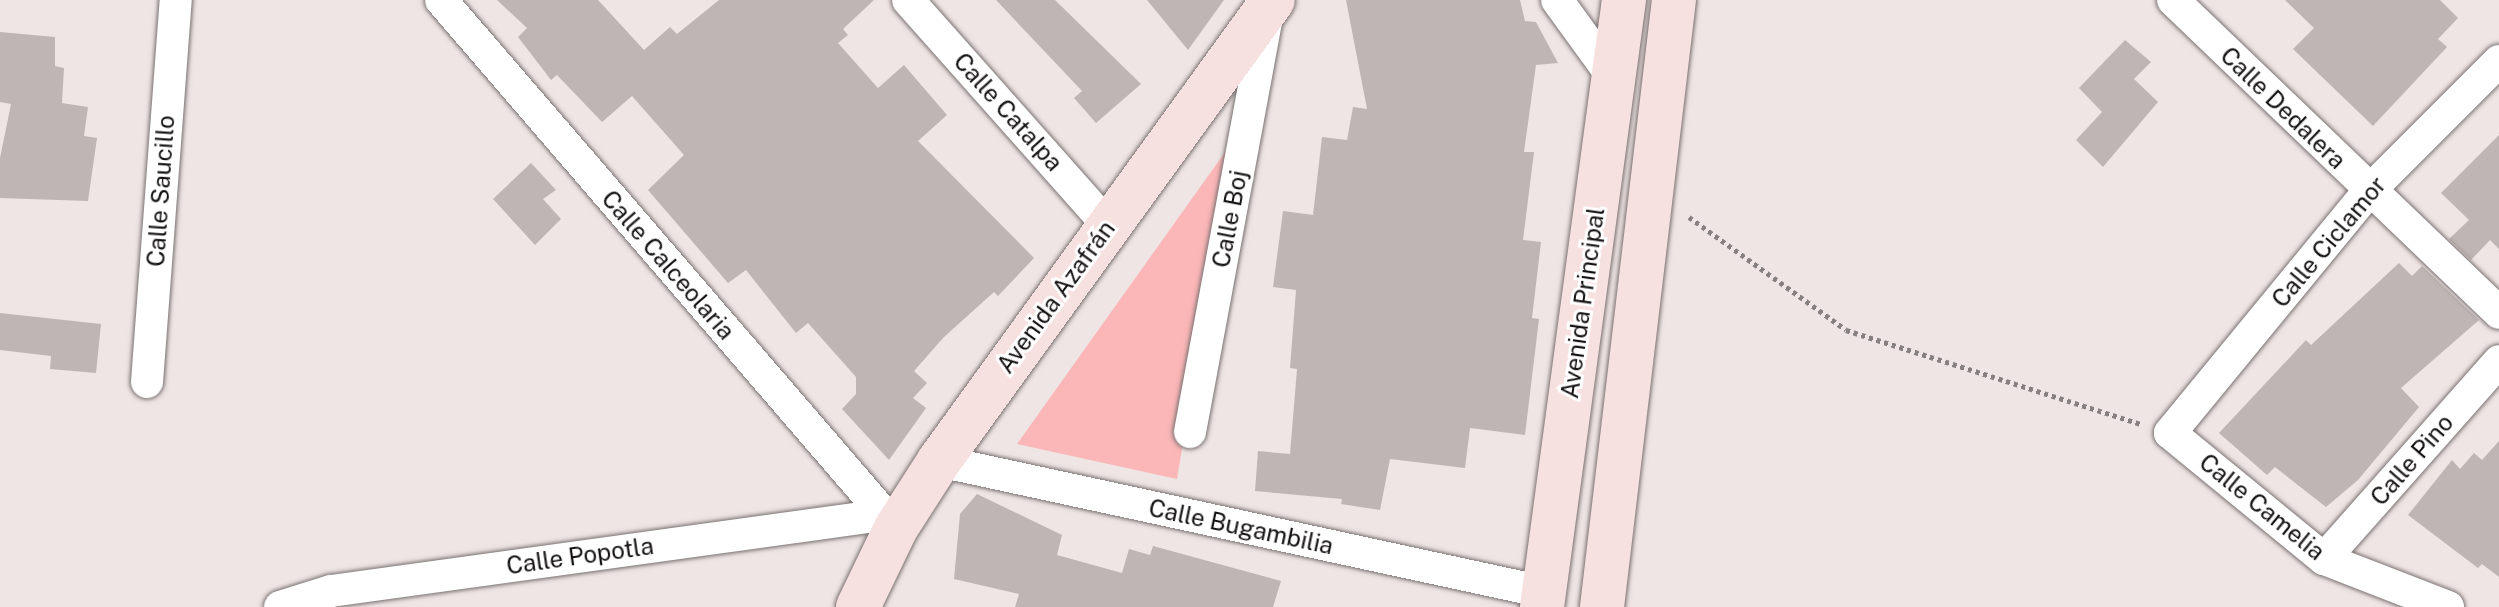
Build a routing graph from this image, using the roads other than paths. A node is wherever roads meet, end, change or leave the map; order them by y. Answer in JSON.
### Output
{"nodes":[{"id":1,"x":176,"y":0,"type":"edge"},
{"id":2,"x":441,"y":0,"type":"edge"},
{"id":3,"x":908,"y":0,"type":"edge"},
{"id":4,"x":1557,"y":0,"type":"edge"},
{"id":5,"x":1624,"y":0,"type":"edge"},
{"id":6,"x":1674,"y":0,"type":"edge"},
{"id":7,"x":2173,"y":0,"type":"edge"},
{"id":8,"x":1271,"y":3,"type":"edge"},
{"id":9,"x":2499,"y":61,"type":"edge"},
{"id":10,"x":1613,"y":77,"type":"junction"},
{"id":11,"x":2369,"y":191,"type":"junction"},
{"id":12,"x":1108,"y":225,"type":"junction"},
{"id":13,"x":2499,"y":313,"type":"edge"},
{"id":14,"x":2499,"y":361,"type":"edge"},
{"id":15,"x":147,"y":382,"type":"dead end"},
{"id":16,"x":1190,"y":432,"type":"dead end"},
{"id":17,"x":2170,"y":433,"type":"joint"},
{"id":18,"x":939,"y":461,"type":"junction"},
{"id":19,"x":889,"y":522,"type":"junction"},
{"id":20,"x":2324,"y":559,"type":"junction"},
{"id":21,"x":1543,"y":600,"type":"edge"},
{"id":22,"x":280,"y":607,"type":"edge"},
{"id":23,"x":858,"y":607,"type":"edge"},
{"id":24,"x":1602,"y":607,"type":"edge"},
{"id":25,"x":2448,"y":607,"type":"edge"}],
"edges":[{"from":1,"to":15,"type":"street","name":"Calle Saucillo"},
{"from":2,"to":19,"type":"street","name":"Calle Calceolaria"},
{"from":3,"to":12,"type":"street","name":"Calle Catalpa"},
{"from":4,"to":10,"type":"street"},
{"from":5,"to":10,"type":"street","name":"Avenida Principal"},
{"from":6,"to":24,"type":"street"},
{"from":7,"to":11,"type":"street","name":"Calle Dedalera"},
{"from":8,"to":12,"type":"street","name":"Avenida Azafrán"},
{"from":8,"to":16,"type":"street","name":"Calle Boj"},
{"from":9,"to":11,"type":"street","name":"Calle Ciclamor"},
{"from":10,"to":21,"type":"street","name":"Avenida Principal"},
{"from":11,"to":13,"type":"street","name":"Calle Dedalera"},
{"from":11,"to":17,"type":"street","name":"Calle Ciclamor"},
{"from":12,"to":18,"type":"street","name":"Avenida Azafrán"},
{"from":14,"to":20,"type":"street","name":"Calle Pino"},
{"from":17,"to":20,"type":"street","name":"Calle Camelia"},
{"from":18,"to":19,"type":"street","name":"Avenida Azafrán"},
{"from":18,"to":21,"type":"street","name":"Calle Bugambilia"},
{"from":19,"to":22,"type":"street","name":"Calle Popotla"},
{"from":19,"to":23,"type":"street","name":"Avenida Azafrán"},
{"from":20,"to":25,"type":"street","name":"Calle Camelia"}]}
